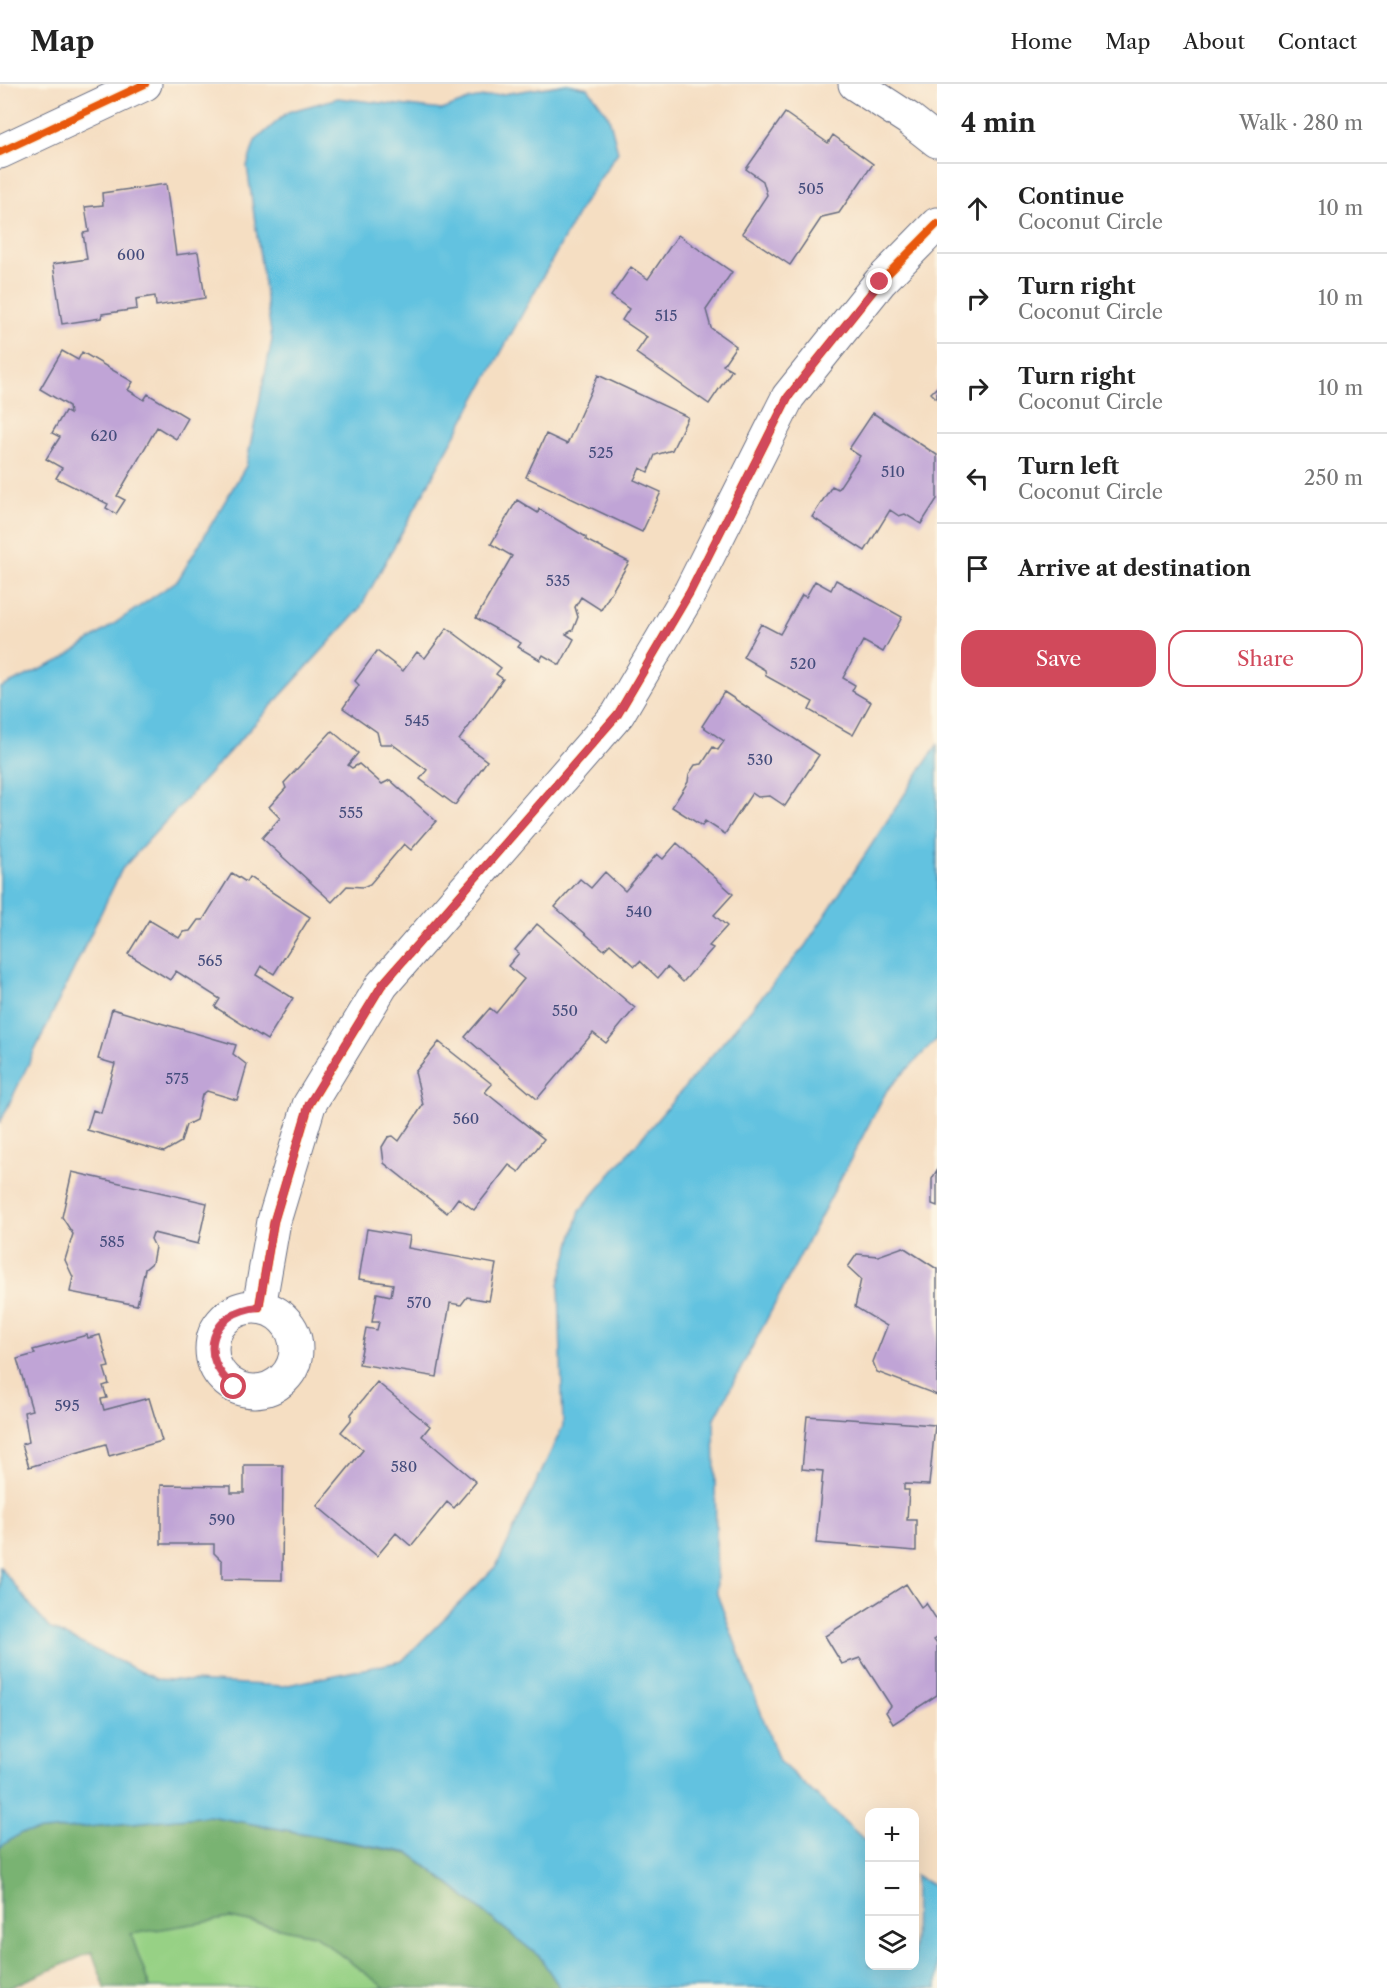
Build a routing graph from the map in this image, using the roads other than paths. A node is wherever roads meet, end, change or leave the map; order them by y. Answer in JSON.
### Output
{"nodes":[{"id":1,"x":145,"y":84,"type":"edge"},
{"id":2,"x":855,"y":84,"type":"edge"},
{"id":3,"x":937,"y":141,"type":"edge"},
{"id":4,"x":0,"y":152,"type":"edge"},
{"id":5,"x":937,"y":224,"type":"edge"},
{"id":6,"x":259,"y":1307,"type":"dead end"}],
"edges":[{"from":1,"to":4,"type":"street"},
{"from":2,"to":3,"type":"street"},
{"from":5,"to":6,"type":"street"}]}
